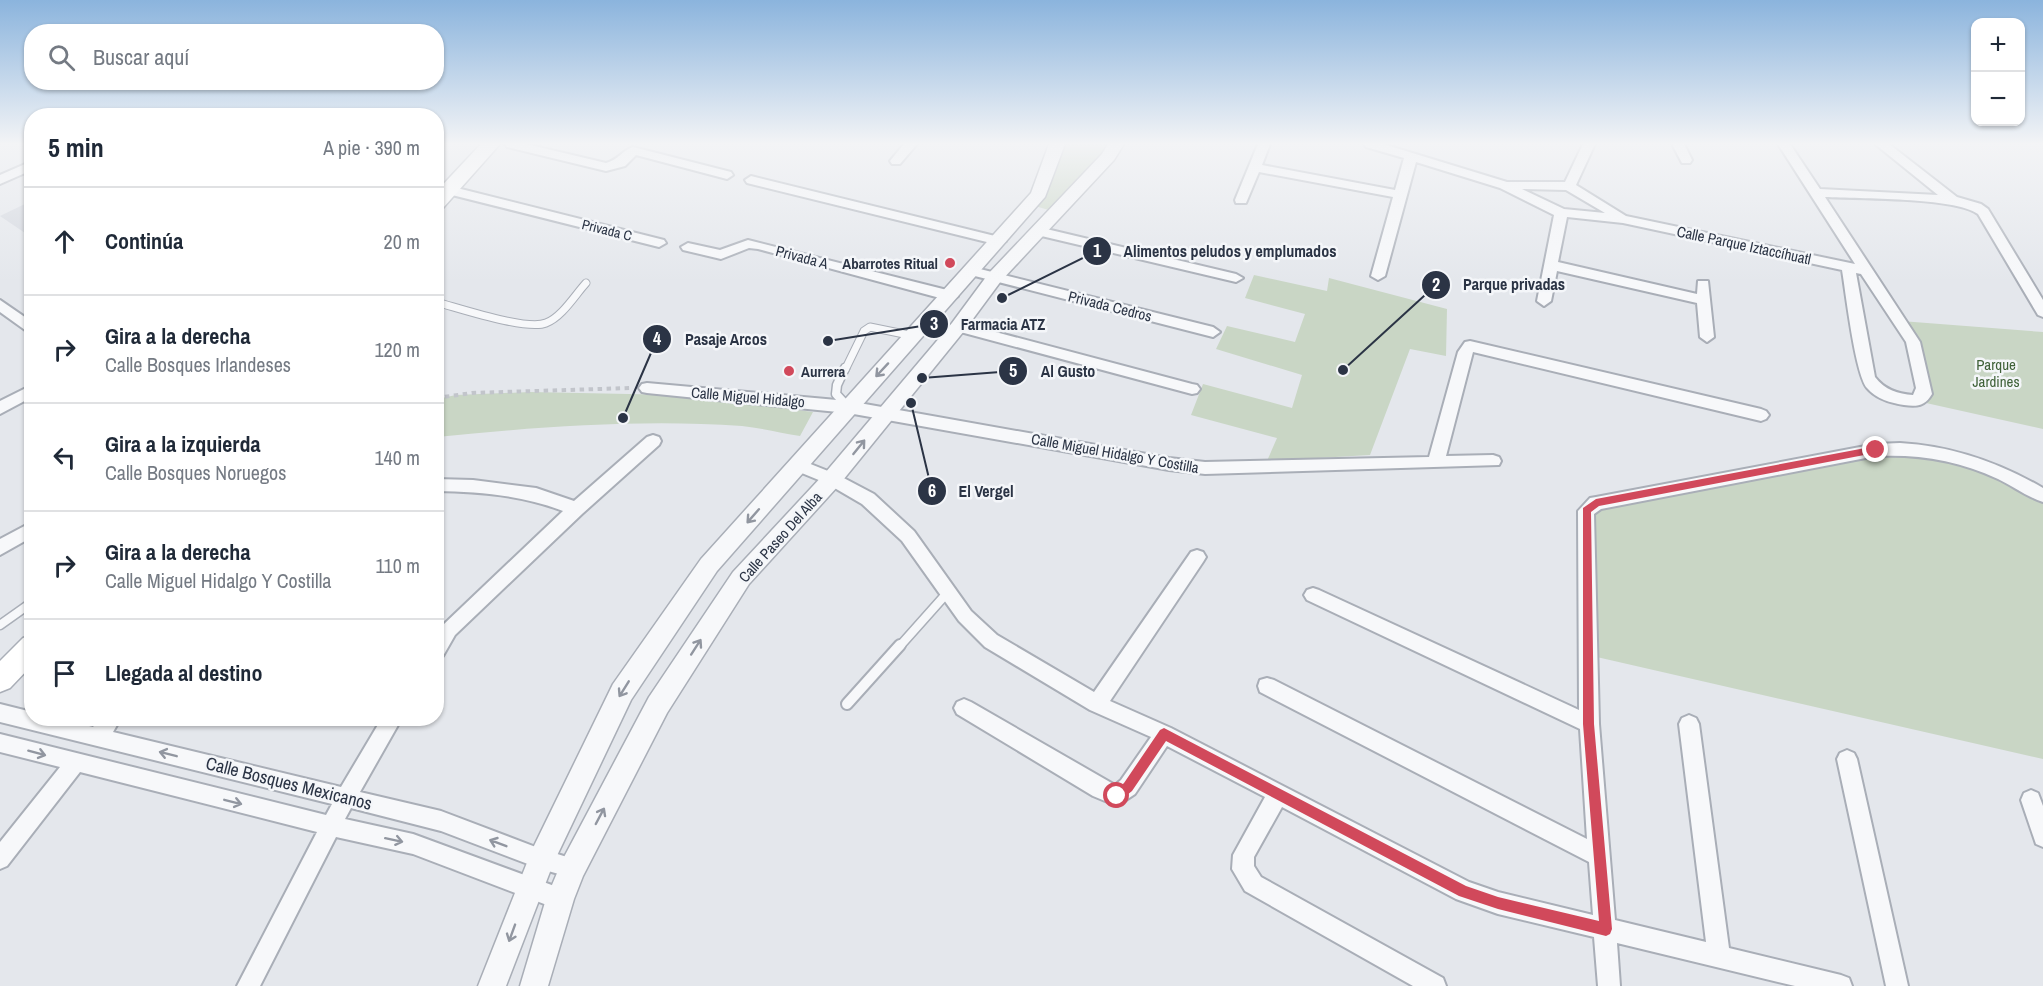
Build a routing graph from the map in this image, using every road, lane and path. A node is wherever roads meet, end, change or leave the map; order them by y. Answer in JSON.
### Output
{"nodes":[{"id":1,"x":449,"y":190,"type":"joint"},
{"id":2,"x":792,"y":190,"type":"edge"},
{"id":3,"x":1041,"y":190,"type":"edge"},
{"id":4,"x":1077,"y":190,"type":"edge"},
{"id":5,"x":1245,"y":190,"type":"edge"},
{"id":6,"x":1375,"y":190,"type":"edge"},
{"id":7,"x":1402,"y":190,"type":"edge"},
{"id":8,"x":1514,"y":190,"type":"edge"},
{"id":9,"x":1541,"y":190,"type":"edge"},
{"id":10,"x":1576,"y":190,"type":"edge"},
{"id":11,"x":1813,"y":190,"type":"edge"},
{"id":12,"x":1939,"y":190,"type":"edge"},
{"id":13,"x":1815,"y":193,"type":"junction"},
{"id":14,"x":444,"y":195,"type":"edge"},
{"id":15,"x":1401,"y":195,"type":"junction"},
{"id":16,"x":1241,"y":200,"type":"dead end"},
{"id":17,"x":1952,"y":200,"type":"junction"},
{"id":18,"x":1537,"y":202,"type":"junction"},
{"id":19,"x":1561,"y":213,"type":"junction"},
{"id":20,"x":1623,"y":219,"type":"junction"},
{"id":21,"x":1038,"y":231,"type":"junction"},
{"id":22,"x":999,"y":241,"type":"junction"},
{"id":23,"x":659,"y":243,"type":"dead end"},
{"id":24,"x":688,"y":247,"type":"dead end"},
{"id":25,"x":1551,"y":265,"type":"junction"},
{"id":26,"x":1848,"y":268,"type":"junction"},
{"id":27,"x":972,"y":271,"type":"junction"},
{"id":28,"x":1866,"y":272,"type":"junction"},
{"id":29,"x":1378,"y":276,"type":"dead end"},
{"id":30,"x":995,"y":277,"type":"junction"},
{"id":31,"x":1236,"y":278,"type":"dead end"},
{"id":32,"x":586,"y":283,"type":"dead end"},
{"id":33,"x":1704,"y":284,"type":"dead end"},
{"id":34,"x":951,"y":296,"type":"junction"},
{"id":35,"x":1704,"y":300,"type":"junction"},
{"id":36,"x":1544,"y":301,"type":"dead end"},
{"id":37,"x":444,"y":304,"type":"edge"},
{"id":38,"x":0,"y":305,"type":"edge"},
{"id":39,"x":2043,"y":312,"type":"edge"},
{"id":40,"x":24,"y":324,"type":"edge"},
{"id":41,"x":958,"y":327,"type":"junction"},
{"id":42,"x":1213,"y":332,"type":"dead end"},
{"id":43,"x":914,"y":336,"type":"junction"},
{"id":44,"x":1707,"y":337,"type":"dead end"},
{"id":45,"x":647,"y":388,"type":"joint"},
{"id":46,"x":1192,"y":389,"type":"dead end"},
{"id":47,"x":24,"y":394,"type":"edge"},
{"id":48,"x":444,"y":397,"type":"edge"},
{"id":49,"x":848,"y":407,"type":"junction"},
{"id":50,"x":0,"y":408,"type":"edge"},
{"id":51,"x":886,"y":414,"type":"junction"},
{"id":52,"x":1761,"y":415,"type":"dead end"},
{"id":53,"x":654,"y":441,"type":"dead end"},
{"id":54,"x":1493,"y":461,"type":"dead end"},
{"id":55,"x":1436,"y":462,"type":"junction"},
{"id":56,"x":798,"y":465,"type":"junction"},
{"id":57,"x":832,"y":479,"type":"junction"},
{"id":58,"x":444,"y":485,"type":"edge"},
{"id":59,"x":2043,"y":496,"type":"edge"},
{"id":60,"x":576,"y":509,"type":"junction"},
{"id":61,"x":24,"y":533,"type":"edge"},
{"id":62,"x":0,"y":548,"type":"edge"},
{"id":63,"x":1197,"y":557,"type":"dead end"},
{"id":64,"x":948,"y":592,"type":"junction"},
{"id":65,"x":1313,"y":595,"type":"dead end"},
{"id":66,"x":24,"y":608,"type":"edge"},
{"id":67,"x":0,"y":625,"type":"edge"},
{"id":68,"x":444,"y":627,"type":"edge"},
{"id":69,"x":24,"y":654,"type":"edge"},
{"id":70,"x":0,"y":680,"type":"edge"},
{"id":71,"x":1268,"y":686,"type":"dead end"},
{"id":72,"x":847,"y":704,"type":"dead end"},
{"id":73,"x":1097,"y":704,"type":"junction"},
{"id":74,"x":964,"y":708,"type":"dead end"},
{"id":75,"x":0,"y":713,"type":"edge"},
{"id":76,"x":24,"y":719,"type":"edge"},
{"id":77,"x":1589,"y":724,"type":"junction"},
{"id":78,"x":1689,"y":724,"type":"dead end"},
{"id":79,"x":53,"y":726,"type":"edge"},
{"id":80,"x":106,"y":726,"type":"edge"},
{"id":81,"x":388,"y":726,"type":"edge"},
{"id":82,"x":1164,"y":734,"type":"junction"},
{"id":83,"x":97,"y":737,"type":"junction"},
{"id":84,"x":0,"y":743,"type":"edge"},
{"id":85,"x":1847,"y":759,"type":"dead end"},
{"id":86,"x":75,"y":763,"type":"junction"},
{"id":87,"x":1278,"y":795,"type":"junction"},
{"id":88,"x":346,"y":797,"type":"junction"},
{"id":89,"x":2031,"y":800,"type":"dead end"},
{"id":90,"x":330,"y":826,"type":"junction"},
{"id":91,"x":2043,"y":837,"type":"edge"},
{"id":92,"x":1599,"y":856,"type":"junction"},
{"id":93,"x":0,"y":859,"type":"edge"},
{"id":94,"x":541,"y":859,"type":"junction"},
{"id":95,"x":573,"y":868,"type":"junction"},
{"id":96,"x":528,"y":887,"type":"junction"},
{"id":97,"x":560,"y":899,"type":"junction"},
{"id":98,"x":1606,"y":929,"type":"junction"},
{"id":99,"x":1719,"y":955,"type":"junction"},
{"id":100,"x":248,"y":986,"type":"edge"},
{"id":101,"x":492,"y":986,"type":"edge"},
{"id":102,"x":534,"y":986,"type":"edge"},
{"id":103,"x":1435,"y":986,"type":"edge"},
{"id":104,"x":1609,"y":986,"type":"edge"},
{"id":105,"x":1841,"y":986,"type":"edge"},
{"id":106,"x":1897,"y":986,"type":"edge"}],
"edges":[{"from":1,"to":14,"type":"main road"},
{"from":1,"to":23,"type":"street","name":"Privada C"},
{"from":2,"to":22,"type":"street"},
{"from":3,"to":22,"type":"street"},
{"from":4,"to":21,"type":"street","name":"Calle Paseo Del Alba"},
{"from":5,"to":16,"type":"street"},
{"from":6,"to":15,"type":"street"},
{"from":7,"to":15,"type":"street"},
{"from":8,"to":18,"type":"street","name":"Calle Parque Iztaccíhuatl"},
{"from":9,"to":18,"type":"street"},
{"from":10,"to":20,"type":"street","name":"Calle Parque Iztaccíhuatl"},
{"from":11,"to":13,"type":"street"},
{"from":12,"to":17,"type":"street"},
{"from":13,"to":17,"type":"street"},
{"from":13,"to":28,"type":"street"},
{"from":15,"to":29,"type":"street"},
{"from":17,"to":39,"type":"street"},
{"from":18,"to":19,"type":"street","name":"Calle Parque Iztaccíhuatl"},
{"from":19,"to":20,"type":"street","name":"Calle Parque Iztaccíhuatl"},
{"from":19,"to":25,"type":"street"},
{"from":20,"to":26,"type":"street","name":"Calle Parque Iztaccíhuatl"},
{"from":21,"to":30,"type":"street","name":"Calle Paseo Del Alba"},
{"from":21,"to":31,"type":"street"},
{"from":22,"to":27,"type":"street"},
{"from":24,"to":34,"type":"street","name":"Privada A"},
{"from":25,"to":35,"type":"street"},
{"from":25,"to":36,"type":"street"},
{"from":26,"to":28,"type":"street","name":"Calle Parque Iztaccíhuatl"},
{"from":26,"to":28,"type":"street"},
{"from":27,"to":30,"type":"street","name":"Privada Cedros"},
{"from":27,"to":34,"type":"street"},
{"from":30,"to":41,"type":"street","name":"Calle Paseo Del Alba"},
{"from":30,"to":42,"type":"street","name":"Privada Cedros"},
{"from":32,"to":37,"type":"lane"},
{"from":33,"to":35,"type":"street"},
{"from":34,"to":43,"type":"street"},
{"from":35,"to":44,"type":"street"},
{"from":38,"to":40,"type":"street"},
{"from":41,"to":46,"type":"street"},
{"from":41,"to":51,"type":"street","name":"Calle Paseo Del Alba"},
{"from":43,"to":49,"type":"street","one_way":true},
{"from":43,"to":49,"type":"lane"},
{"from":45,"to":48,"type":"path"},
{"from":45,"to":49,"type":"street","name":"Calle Miguel Hidalgo"},
{"from":47,"to":50,"type":"street"},
{"from":49,"to":51,"type":"street","name":"Calle Miguel Hidalgo Y Costilla"},
{"from":49,"to":56,"type":"street"},
{"from":51,"to":55,"type":"street","name":"Calle Miguel Hidalgo Y Costilla"},
{"from":57,"to":51,"type":"street","name":"Calle Paseo Del Alba","one_way":true},
{"from":52,"to":55,"type":"street"},
{"from":53,"to":60,"type":"street"},
{"from":54,"to":55,"type":"street","name":"Calle Miguel Hidalgo Y Costilla"},
{"from":56,"to":57,"type":"street"},
{"from":56,"to":94,"type":"street","one_way":true},
{"from":57,"to":64,"type":"street"},
{"from":95,"to":57,"type":"street","name":"Calle Paseo Del Alba","one_way":true},
{"from":58,"to":60,"type":"street"},
{"from":59,"to":77,"type":"street"},
{"from":60,"to":68,"type":"street"},
{"from":61,"to":62,"type":"street"},
{"from":63,"to":73,"type":"street"},
{"from":64,"to":72,"type":"lane"},
{"from":64,"to":73,"type":"street"},
{"from":65,"to":77,"type":"street"},
{"from":66,"to":67,"type":"lane"},
{"from":69,"to":70,"type":"main road"},
{"from":71,"to":92,"type":"street"},
{"from":73,"to":82,"type":"street"},
{"from":74,"to":82,"type":"street"},
{"from":75,"to":76,"type":"street","name":"Calle Bosques Mexicanos"},
{"from":77,"to":92,"type":"street"},
{"from":78,"to":99,"type":"street"},
{"from":79,"to":83,"type":"street","name":"Calle Bosques Mexicanos"},
{"from":80,"to":83,"type":"street"},
{"from":81,"to":88,"type":"street"},
{"from":82,"to":87,"type":"street"},
{"from":88,"to":83,"type":"street","name":"Calle Bosques Mexicanos","one_way":true},
{"from":84,"to":86,"type":"street","name":"Calle Bosques Mexicanos","one_way":true},
{"from":85,"to":106,"type":"street"},
{"from":86,"to":90,"type":"street","name":"Calle Bosques Mexicanos","one_way":true},
{"from":86,"to":93,"type":"street"},
{"from":87,"to":98,"type":"street"},
{"from":87,"to":103,"type":"street"},
{"from":88,"to":90,"type":"street"},
{"from":94,"to":88,"type":"street","name":"Calle Bosques Mexicanos","one_way":true},
{"from":89,"to":91,"type":"street"},
{"from":90,"to":96,"type":"street","name":"Calle Bosques Mexicanos","one_way":true},
{"from":90,"to":100,"type":"street"},
{"from":92,"to":98,"type":"street"},
{"from":94,"to":95,"type":"street","name":"Calle Bosques Mexicanos"},
{"from":94,"to":96,"type":"street"},
{"from":95,"to":97,"type":"street","name":"Calle Paseo Del Alba"},
{"from":96,"to":97,"type":"street","name":"Calle Bosques Mexicanos"},
{"from":96,"to":101,"type":"street","one_way":true},
{"from":97,"to":102,"type":"street","name":"Calle Paseo Del Alba"},
{"from":98,"to":99,"type":"street"},
{"from":98,"to":104,"type":"street"},
{"from":99,"to":105,"type":"street"}]}
